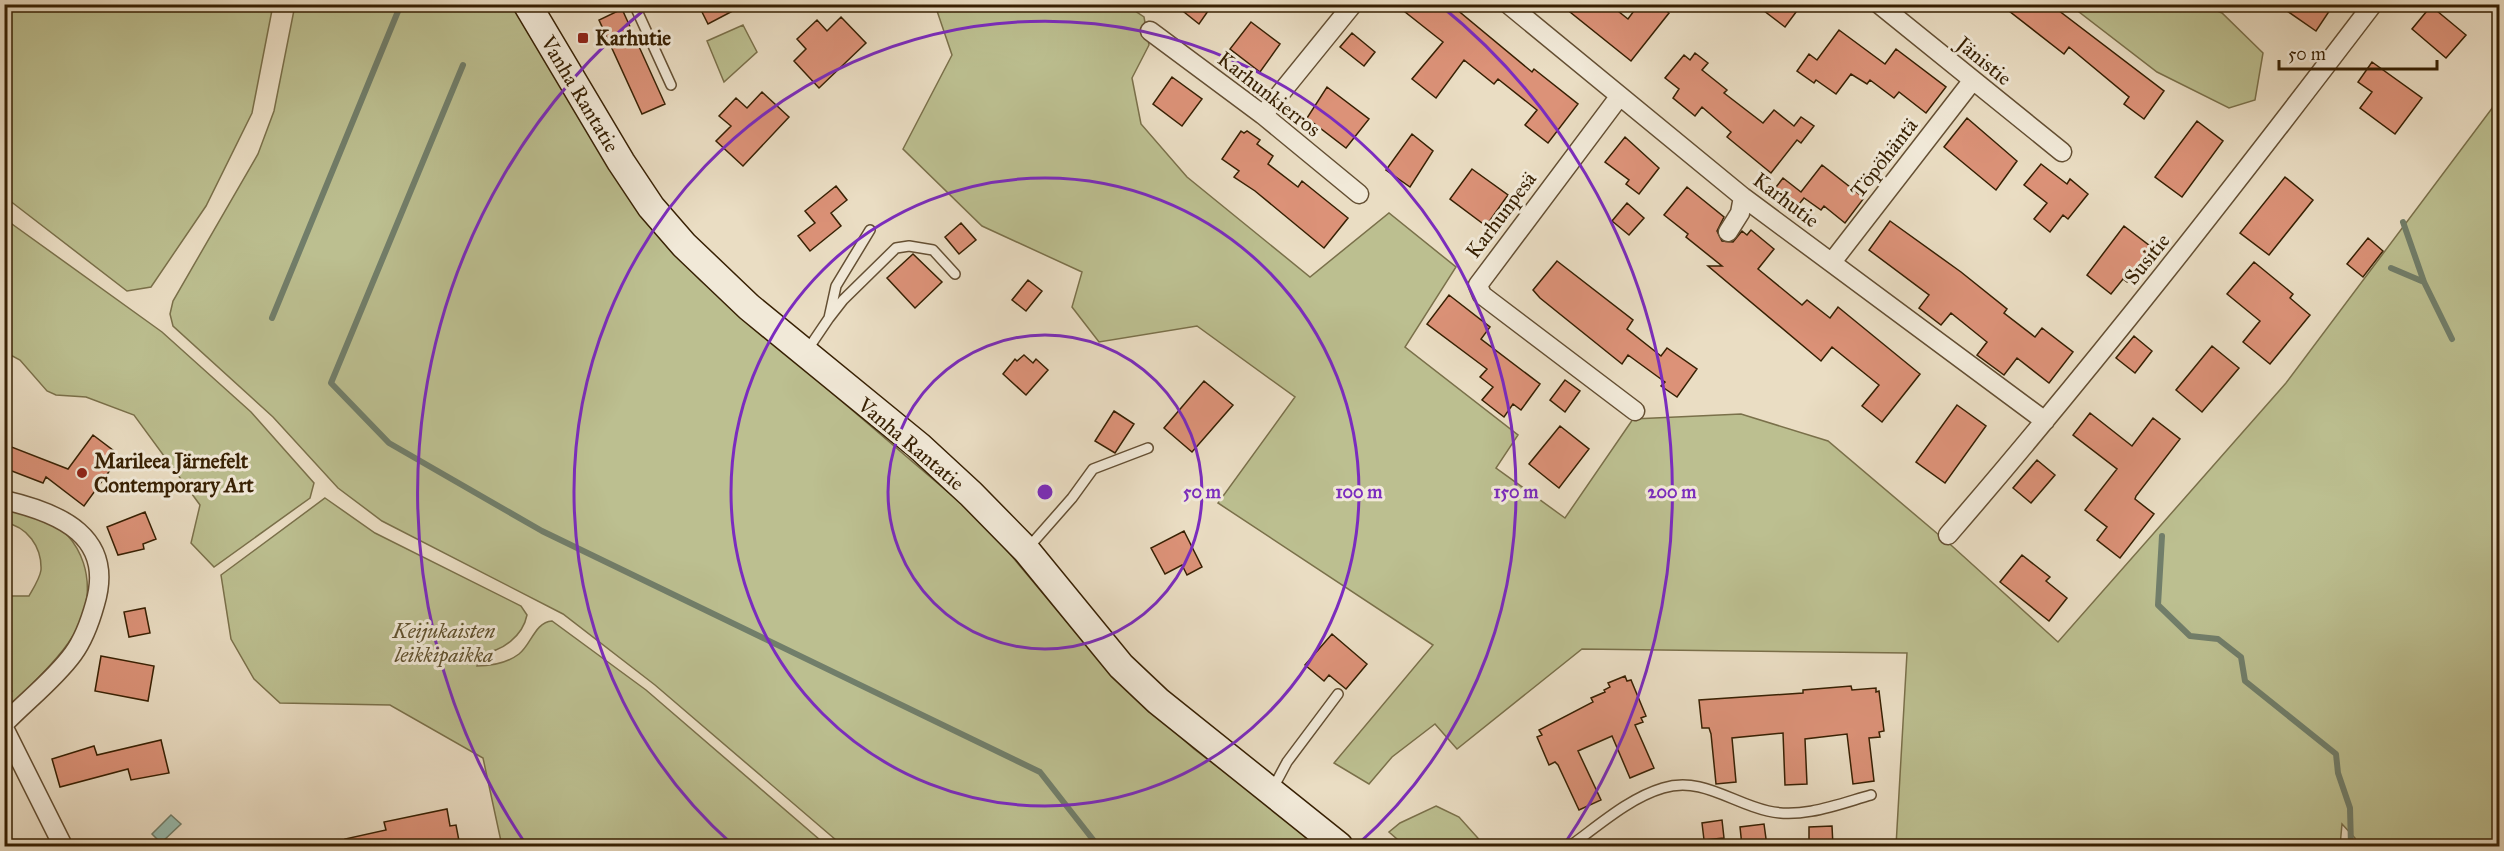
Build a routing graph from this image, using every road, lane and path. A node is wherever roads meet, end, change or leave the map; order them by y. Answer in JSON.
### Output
{"nodes":[{"id":1,"x":527,"y":4,"type":"edge"},
{"id":2,"x":634,"y":4,"type":"edge"},
{"id":3,"x":1353,"y":4,"type":"edge"},
{"id":4,"x":1508,"y":4,"type":"edge"},
{"id":5,"x":1879,"y":4,"type":"edge"},
{"id":6,"x":2373,"y":4,"type":"edge"},
{"id":7,"x":1150,"y":32,"type":"dead end"},
{"id":8,"x":1973,"y":80,"type":"junction"},
{"id":9,"x":671,"y":85,"type":"dead end"},
{"id":10,"x":1619,"y":97,"type":"junction"},
{"id":11,"x":1263,"y":115,"type":"junction"},
{"id":12,"x":2062,"y":152,"type":"dead end"},
{"id":13,"x":1359,"y":194,"type":"dead end"},
{"id":14,"x":1743,"y":197,"type":"junction"},
{"id":15,"x":870,"y":230,"type":"dead end"},
{"id":16,"x":1728,"y":232,"type":"dead end"},
{"id":17,"x":1832,"y":262,"type":"junction"},
{"id":18,"x":955,"y":274,"type":"dead end"},
{"id":19,"x":829,"y":318,"type":"junction"},
{"id":20,"x":805,"y":354,"type":"junction"},
{"id":21,"x":1635,"y":411,"type":"dead end"},
{"id":22,"x":2045,"y":421,"type":"junction"},
{"id":23,"x":1148,"y":448,"type":"dead end"},
{"id":24,"x":4,"y":500,"type":"edge"},
{"id":25,"x":1948,"y":535,"type":"dead end"},
{"id":26,"x":1026,"y":550,"type":"junction"},
{"id":27,"x":1338,"y":694,"type":"dead end"},
{"id":28,"x":4,"y":726,"type":"edge"},
{"id":29,"x":1272,"y":790,"type":"junction"},
{"id":30,"x":1871,"y":795,"type":"dead end"},
{"id":31,"x":63,"y":846,"type":"edge"},
{"id":32,"x":1340,"y":846,"type":"edge"},
{"id":33,"x":1570,"y":846,"type":"edge"}],
"edges":[{"from":1,"to":20,"type":"main road","name":"Vanha Rantatie"},
{"from":2,"to":9,"type":"lane"},
{"from":3,"to":11,"type":"street"},
{"from":4,"to":10,"type":"street","name":"Karhutie"},
{"from":5,"to":8,"type":"street","name":"Jänistie"},
{"from":6,"to":22,"type":"street","name":"Susitie"},
{"from":7,"to":11,"type":"street","name":"Karhunkierros"},
{"from":8,"to":12,"type":"street","name":"Jänistie"},
{"from":8,"to":17,"type":"street","name":"Töpöhäntä"},
{"from":10,"to":14,"type":"street","name":"Karhutie"},
{"from":10,"to":21,"type":"street","name":"Karhunpesä"},
{"from":11,"to":13,"type":"street","name":"Karhunkierros"},
{"from":14,"to":16,"type":"street"},
{"from":14,"to":17,"type":"street","name":"Karhutie"},
{"from":15,"to":19,"type":"lane"},
{"from":17,"to":22,"type":"street","name":"Karhutie"},
{"from":18,"to":19,"type":"lane"},
{"from":19,"to":20,"type":"lane"},
{"from":20,"to":26,"type":"main road","name":"Vanha Rantatie"},
{"from":22,"to":25,"type":"street","name":"Susitie"},
{"from":23,"to":26,"type":"lane"},
{"from":24,"to":28,"type":"street"},
{"from":26,"to":29,"type":"main road","name":"Vanha Rantatie"},
{"from":27,"to":29,"type":"lane"},
{"from":28,"to":31,"type":"street"},
{"from":29,"to":32,"type":"main road","name":"Vanha Rantatie"},
{"from":30,"to":33,"type":"lane"}]}
